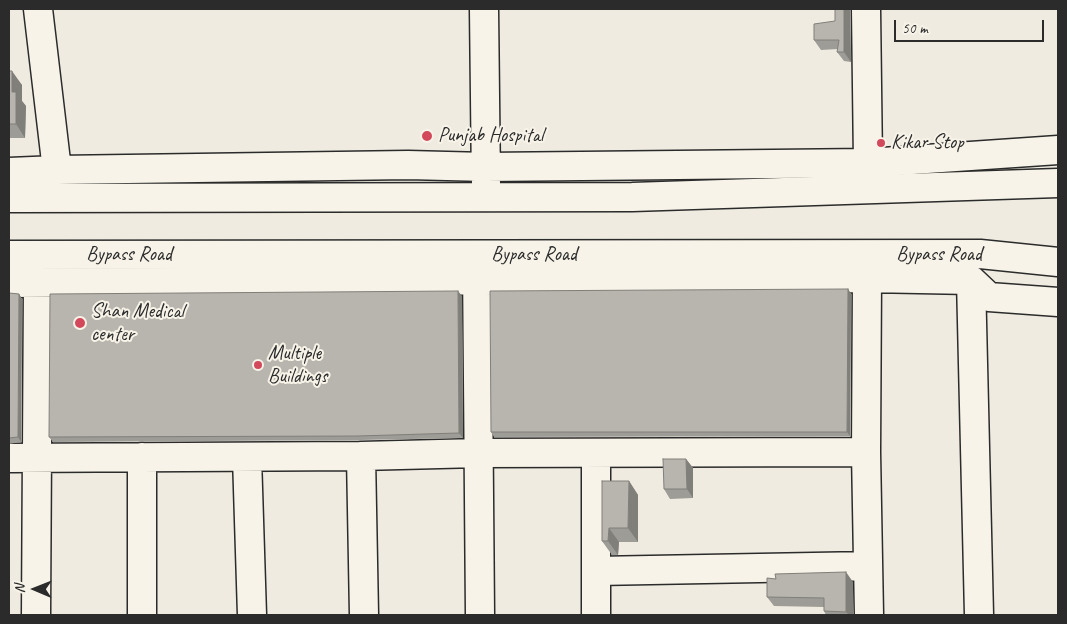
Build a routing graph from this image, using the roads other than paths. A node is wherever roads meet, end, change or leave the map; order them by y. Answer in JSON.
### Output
{"nodes":[{"id":1,"x":38,"y":9,"type":"edge"},
{"id":2,"x":484,"y":9,"type":"edge"},
{"id":3,"x":866,"y":9,"type":"edge"},
{"id":4,"x":1058,"y":150,"type":"edge"},
{"id":5,"x":868,"y":163,"type":"junction"},
{"id":6,"x":486,"y":167,"type":"junction"},
{"id":7,"x":57,"y":170,"type":"junction"},
{"id":8,"x":9,"y":172,"type":"edge"},
{"id":9,"x":1058,"y":183,"type":"edge"},
{"id":10,"x":486,"y":197,"type":"junction"},
{"id":11,"x":9,"y":198,"type":"edge"},
{"id":12,"x":9,"y":255,"type":"edge"},
{"id":13,"x":1058,"y":262,"type":"edge"},
{"id":14,"x":478,"y":267,"type":"junction"},
{"id":15,"x":867,"y":278,"type":"junction"},
{"id":16,"x":971,"y":280,"type":"junction"},
{"id":17,"x":38,"y":282,"type":"junction"},
{"id":18,"x":9,"y":283,"type":"edge"},
{"id":19,"x":1058,"y":302,"type":"edge"},
{"id":20,"x":479,"y":452,"type":"junction"},
{"id":21,"x":866,"y":452,"type":"junction"},
{"id":22,"x":596,"y":453,"type":"junction"},
{"id":23,"x":247,"y":456,"type":"junction"},
{"id":24,"x":361,"y":456,"type":"junction"},
{"id":25,"x":142,"y":457,"type":"junction"},
{"id":26,"x":9,"y":458,"type":"edge"},
{"id":27,"x":38,"y":458,"type":"junction"},
{"id":28,"x":868,"y":566,"type":"junction"},
{"id":29,"x":596,"y":571,"type":"junction"},
{"id":30,"x":36,"y":615,"type":"edge"},
{"id":31,"x":142,"y":615,"type":"edge"},
{"id":32,"x":252,"y":615,"type":"edge"},
{"id":33,"x":364,"y":615,"type":"edge"},
{"id":34,"x":480,"y":615,"type":"edge"},
{"id":35,"x":596,"y":615,"type":"edge"},
{"id":36,"x":869,"y":615,"type":"edge"},
{"id":37,"x":979,"y":615,"type":"edge"}],
"edges":[{"from":1,"to":7,"type":"street"},
{"from":2,"to":6,"type":"street"},
{"from":3,"to":5,"type":"street"},
{"from":4,"to":5,"type":"street"},
{"from":5,"to":6,"type":"street"},
{"from":6,"to":7,"type":"street"},
{"from":6,"to":10,"type":"street"},
{"from":7,"to":8,"type":"street"},
{"from":9,"to":10,"type":"street"},
{"from":10,"to":11,"type":"street"},
{"from":12,"to":14,"type":"street","name":"Bypass Road"},
{"from":13,"to":14,"type":"street","name":"Bypass Road"},
{"from":14,"to":15,"type":"street"},
{"from":14,"to":17,"type":"street"},
{"from":14,"to":20,"type":"street"},
{"from":15,"to":16,"type":"street"},
{"from":15,"to":21,"type":"street"},
{"from":16,"to":19,"type":"street"},
{"from":16,"to":37,"type":"street"},
{"from":17,"to":18,"type":"street"},
{"from":17,"to":27,"type":"street"},
{"from":20,"to":22,"type":"street"},
{"from":20,"to":24,"type":"street"},
{"from":20,"to":34,"type":"street"},
{"from":21,"to":22,"type":"street"},
{"from":21,"to":28,"type":"street"},
{"from":22,"to":29,"type":"street"},
{"from":23,"to":24,"type":"street"},
{"from":23,"to":25,"type":"street"},
{"from":23,"to":32,"type":"street"},
{"from":24,"to":33,"type":"street"},
{"from":25,"to":27,"type":"street"},
{"from":25,"to":31,"type":"street"},
{"from":26,"to":27,"type":"street"},
{"from":27,"to":30,"type":"street"},
{"from":28,"to":29,"type":"street"},
{"from":28,"to":36,"type":"street"},
{"from":29,"to":35,"type":"street"}]}
